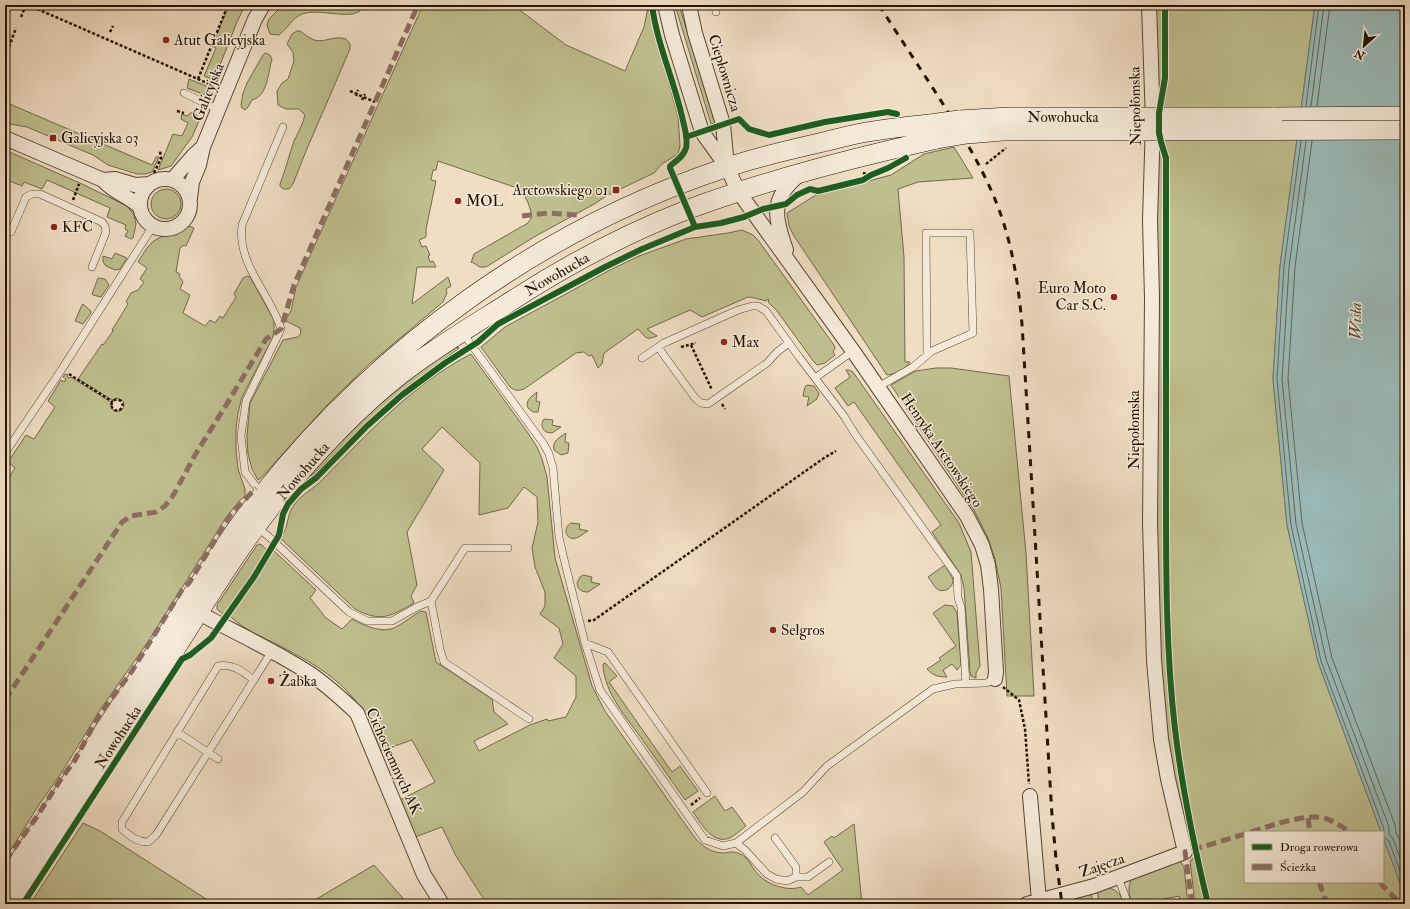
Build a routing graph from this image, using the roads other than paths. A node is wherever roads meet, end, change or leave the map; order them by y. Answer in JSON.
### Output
{"nodes":[{"id":1,"x":263,"y":5,"type":"edge"},
{"id":2,"x":665,"y":5,"type":"edge"},
{"id":3,"x":689,"y":5,"type":"edge"},
{"id":4,"x":1150,"y":5,"type":"edge"},
{"id":5,"x":184,"y":93,"type":"dead end"},
{"id":6,"x":219,"y":110,"type":"junction"},
{"id":7,"x":1405,"y":116,"type":"edge"},
{"id":8,"x":1134,"y":124,"type":"junction"},
{"id":9,"x":283,"y":127,"type":"dead end"},
{"id":10,"x":1405,"y":130,"type":"edge"},
{"id":11,"x":934,"y":131,"type":"junction"},
{"id":12,"x":5,"y":138,"type":"edge"},
{"id":13,"x":203,"y":147,"type":"junction"},
{"id":14,"x":727,"y":167,"type":"junction"},
{"id":15,"x":802,"y":172,"type":"junction"},
{"id":16,"x":152,"y":179,"type":"junction"},
{"id":17,"x":103,"y":180,"type":"junction"},
{"id":18,"x":172,"y":180,"type":"junction"},
{"id":19,"x":738,"y":191,"type":"junction"},
{"id":20,"x":190,"y":198,"type":"junction"},
{"id":21,"x":140,"y":207,"type":"junction"},
{"id":22,"x":154,"y":226,"type":"junction"},
{"id":23,"x":11,"y":232,"type":"dead end"},
{"id":24,"x":792,"y":266,"type":"junction"},
{"id":25,"x":92,"y":267,"type":"dead end"},
{"id":26,"x":462,"y":332,"type":"junction"},
{"id":27,"x":789,"y":343,"type":"junction"},
{"id":28,"x":658,"y":347,"type":"junction"},
{"id":29,"x":853,"y":351,"type":"junction"},
{"id":30,"x":927,"y":354,"type":"junction"},
{"id":31,"x":642,"y":358,"type":"dead end"},
{"id":32,"x":815,"y":378,"type":"junction"},
{"id":33,"x":878,"y":387,"type":"junction"},
{"id":34,"x":5,"y":453,"type":"edge"},
{"id":35,"x":262,"y":495,"type":"junction"},
{"id":36,"x":256,"y":527,"type":"junction"},
{"id":37,"x":508,"y":548,"type":"dead end"},
{"id":38,"x":431,"y":601,"type":"junction"},
{"id":39,"x":198,"y":613,"type":"junction"},
{"id":40,"x":585,"y":643,"type":"junction"},
{"id":41,"x":272,"y":651,"type":"junction"},
{"id":42,"x":254,"y":680,"type":"junction"},
{"id":43,"x":995,"y":680,"type":"joint"},
{"id":44,"x":966,"y":684,"type":"junction"},
{"id":45,"x":529,"y":719,"type":"dead end"},
{"id":46,"x":177,"y":732,"type":"junction"},
{"id":47,"x":208,"y":753,"type":"junction"},
{"id":48,"x":218,"y":759,"type":"dead end"},
{"id":49,"x":707,"y":793,"type":"road end"},
{"id":50,"x":1030,"y":796,"type":"road end"},
{"id":51,"x":775,"y":838,"type":"dead end"},
{"id":52,"x":736,"y":843,"type":"junction"},
{"id":53,"x":1185,"y":852,"type":"joint"},
{"id":54,"x":829,"y":862,"type":"dead end"},
{"id":55,"x":796,"y":877,"type":"junction"},
{"id":56,"x":1118,"y":878,"type":"junction"},
{"id":57,"x":5,"y":883,"type":"edge"},
{"id":58,"x":1033,"y":902,"type":"edge"},
{"id":59,"x":9,"y":904,"type":"edge"},
{"id":60,"x":442,"y":904,"type":"edge"},
{"id":61,"x":1128,"y":904,"type":"edge"}],
"edges":[{"from":1,"to":6,"type":"street","name":"Galicyjska"},
{"from":2,"to":14,"type":"street"},
{"from":3,"to":14,"type":"street","name":"Ciepłownicza"},
{"from":4,"to":53,"type":"street","name":"Niepołomska"},
{"from":5,"to":6,"type":"lane"},
{"from":6,"to":13,"type":"street","name":"Galicyjska"},
{"from":7,"to":8,"type":"main road","name":"Nowohucka","bridge":true},
{"from":8,"to":10,"type":"main road","name":"Nowohucka","bridge":true},
{"from":8,"to":11,"type":"main road","name":"Nowohucka","bridge":true},
{"from":9,"to":35,"type":"lane"},
{"from":11,"to":14,"type":"main road","name":"Nowohucka"},
{"from":11,"to":15,"type":"main road","name":"Nowohucka"},
{"from":12,"to":17,"type":"street"},
{"from":13,"to":18,"type":"street","name":"Galicyjska"},
{"from":13,"to":20,"type":"street","name":"Galicyjska"},
{"from":14,"to":19,"type":"street"},
{"from":14,"to":35,"type":"main road","name":"Nowohucka"},
{"from":15,"to":19,"type":"main road","name":"Nowohucka"},
{"from":15,"to":24,"type":"street","name":"Henryka Arctowskiego"},
{"from":16,"to":17,"type":"street"},
{"from":16,"to":18,"type":"street"},
{"from":16,"to":21,"type":"street"},
{"from":17,"to":21,"type":"street"},
{"from":18,"to":20,"type":"street"},
{"from":19,"to":24,"type":"street","name":"Henryka Arctowskiego"},
{"from":19,"to":26,"type":"main road","name":"Nowohucka"},
{"from":20,"to":22,"type":"street"},
{"from":21,"to":22,"type":"street"},
{"from":22,"to":34,"type":"lane"},
{"from":23,"to":25,"type":"lane"},
{"from":24,"to":29,"type":"street","name":"Henryka Arctowskiego"},
{"from":26,"to":36,"type":"main road","name":"Nowohucka"},
{"from":26,"to":40,"type":"lane"},
{"from":27,"to":28,"type":"lane"},
{"from":27,"to":28,"type":"lane"},
{"from":27,"to":32,"type":"lane"},
{"from":28,"to":31,"type":"lane"},
{"from":29,"to":32,"type":"lane"},
{"from":29,"to":33,"type":"street","name":"Henryka Arctowskiego"},
{"from":30,"to":30,"type":"lane"},
{"from":30,"to":33,"type":"lane"},
{"from":32,"to":44,"type":"lane"},
{"from":33,"to":43,"type":"street","name":"Henryka Arctowskiego"},
{"from":35,"to":57,"type":"main road","name":"Nowohucka"},
{"from":36,"to":38,"type":"lane"},
{"from":36,"to":39,"type":"main road","name":"Nowohucka"},
{"from":37,"to":38,"type":"lane"},
{"from":38,"to":45,"type":"lane"},
{"from":39,"to":41,"type":"street","name":"Cichociemnych AK"},
{"from":39,"to":59,"type":"main road","name":"Nowohucka"},
{"from":40,"to":49,"type":"lane"},
{"from":40,"to":52,"type":"lane"},
{"from":41,"to":42,"type":"lane"},
{"from":41,"to":60,"type":"street","name":"Cichociemnych AK"},
{"from":42,"to":46,"type":"lane"},
{"from":42,"to":47,"type":"lane"},
{"from":43,"to":44,"type":"lane"},
{"from":44,"to":52,"type":"lane"},
{"from":46,"to":47,"type":"lane"},
{"from":46,"to":47,"type":"lane"},
{"from":47,"to":48,"type":"lane"},
{"from":50,"to":58,"type":"street"},
{"from":51,"to":55,"type":"lane"},
{"from":52,"to":55,"type":"lane"},
{"from":53,"to":56,"type":"street","name":"Zajęcza"},
{"from":54,"to":55,"type":"lane"},
{"from":56,"to":58,"type":"street","name":"Zajęcza"},
{"from":56,"to":61,"type":"lane"}]}
